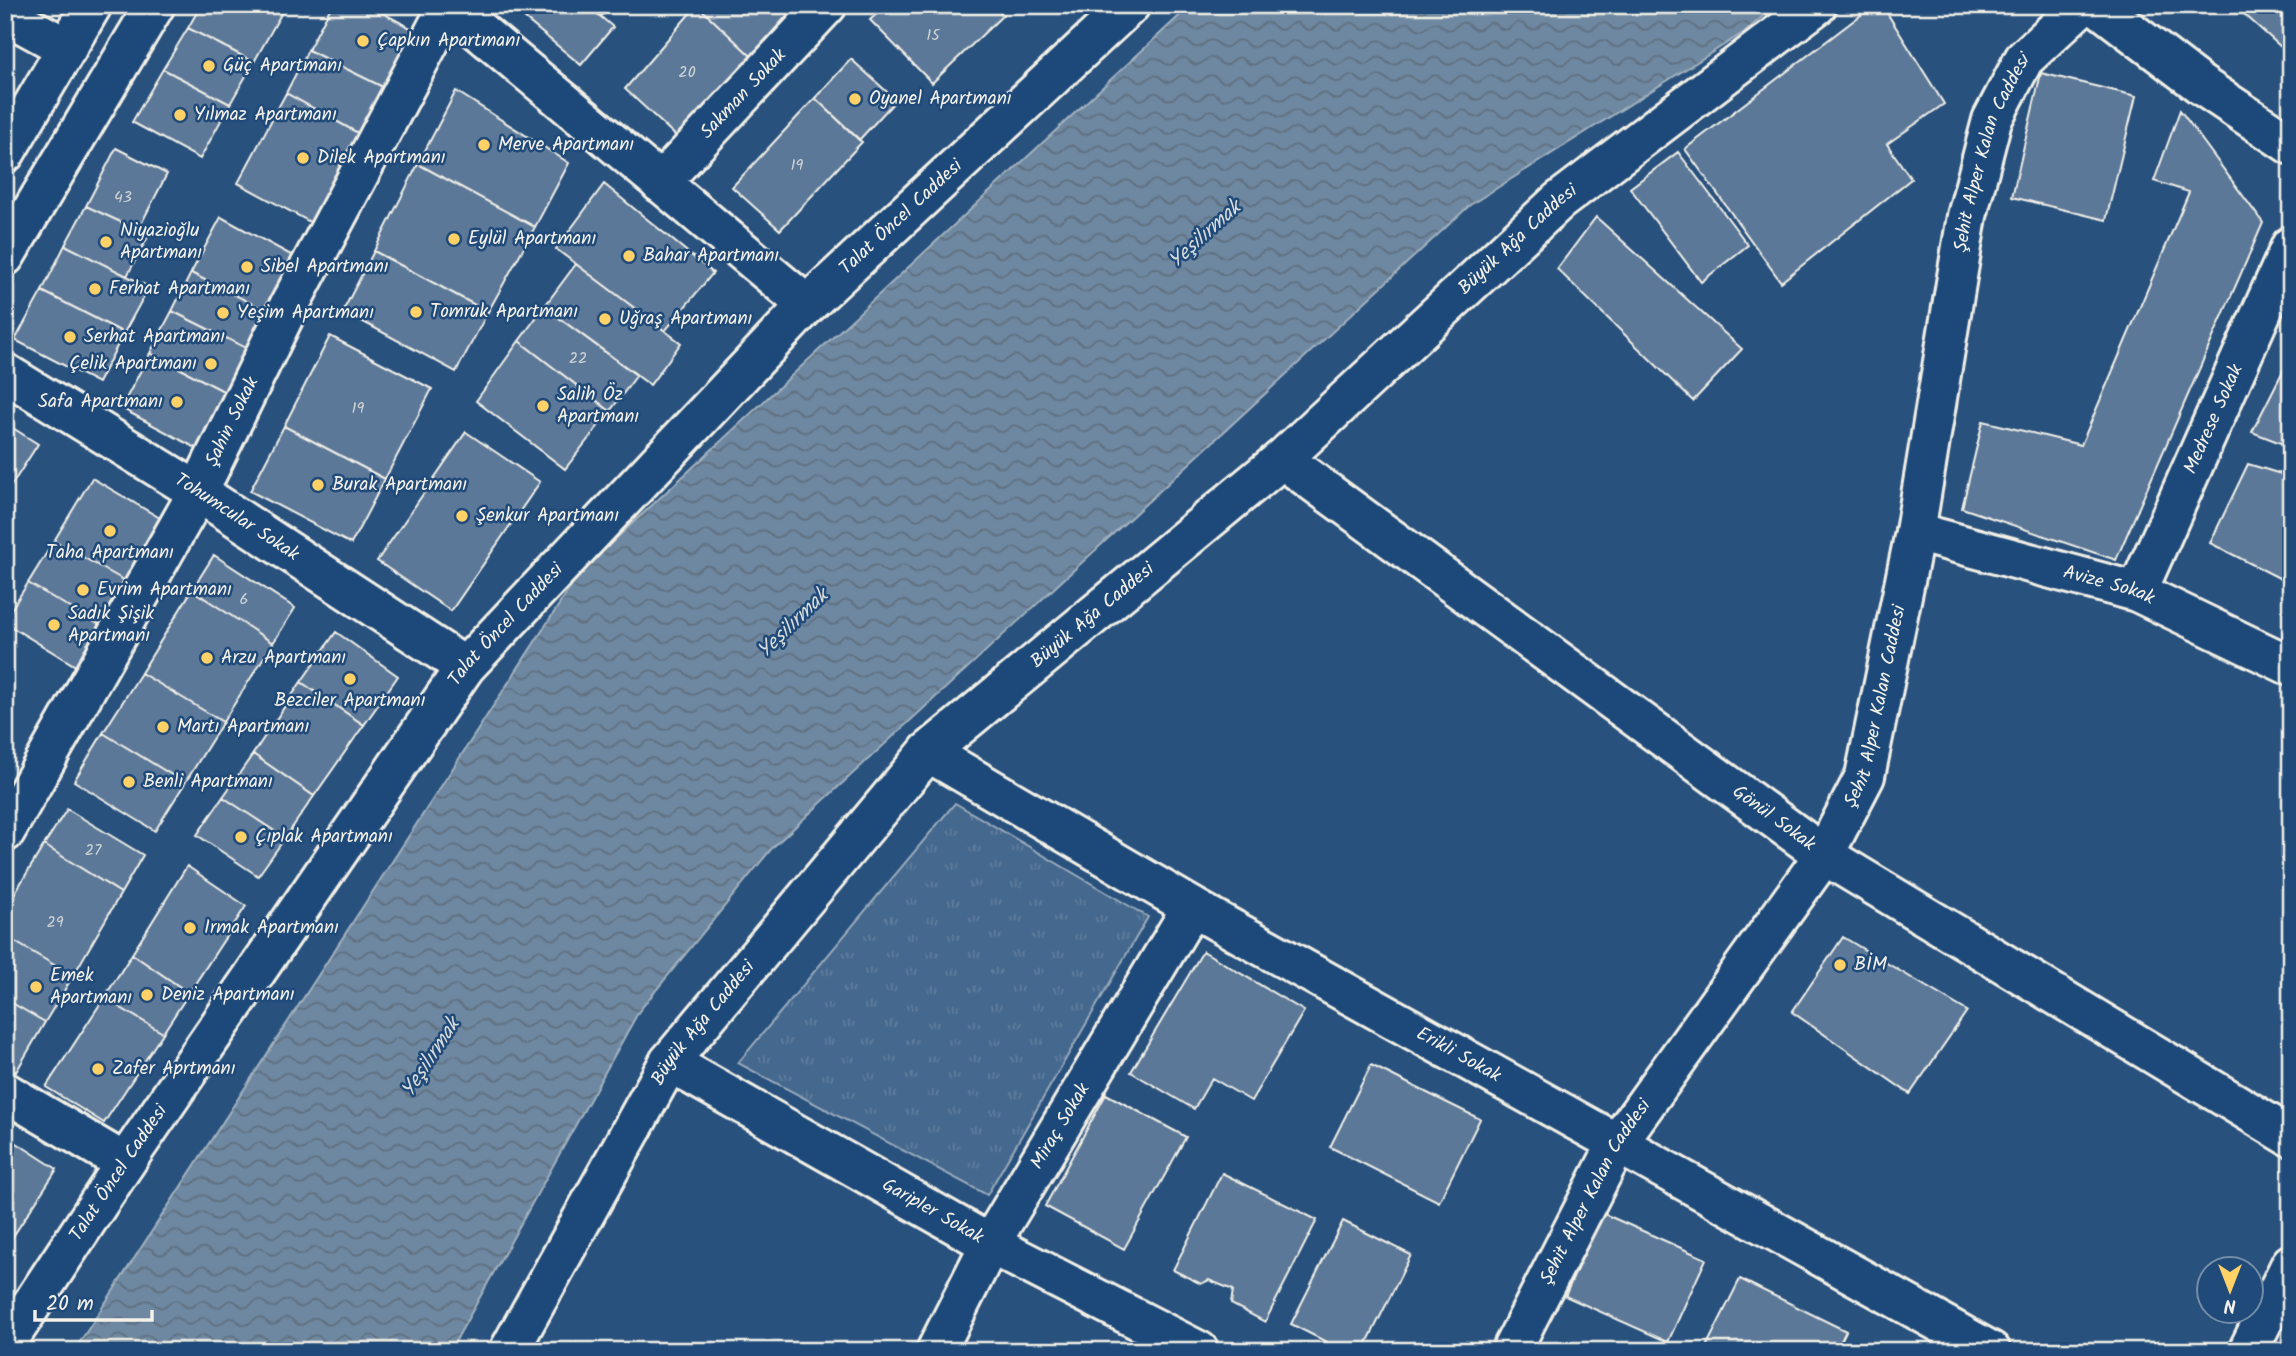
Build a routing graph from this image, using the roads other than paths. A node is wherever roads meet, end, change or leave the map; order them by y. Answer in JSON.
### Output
{"nodes":[{"id":1,"x":92,"y":5,"type":"edge"},
{"id":2,"x":155,"y":5,"type":"edge"},
{"id":3,"x":448,"y":5,"type":"edge"},
{"id":4,"x":827,"y":5,"type":"edge"},
{"id":5,"x":1130,"y":5,"type":"edge"},
{"id":6,"x":1817,"y":5,"type":"edge"},
{"id":7,"x":2082,"y":5,"type":"edge"},
{"id":8,"x":2096,"y":5,"type":"edge"},
{"id":9,"x":5,"y":14,"type":"edge"},
{"id":10,"x":67,"y":48,"type":"junction"},
{"id":11,"x":2291,"y":145,"type":"edge"},
{"id":12,"x":5,"y":153,"type":"edge"},
{"id":13,"x":660,"y":183,"type":"junction"},
{"id":14,"x":2291,"y":246,"type":"edge"},
{"id":15,"x":5,"y":256,"type":"edge"},
{"id":16,"x":807,"y":305,"type":"junction"},
{"id":17,"x":5,"y":373,"type":"edge"},
{"id":18,"x":1282,"y":459,"type":"junction"},
{"id":19,"x":198,"y":492,"type":"junction"},
{"id":20,"x":1915,"y":531,"type":"junction"},
{"id":21,"x":2137,"y":592,"type":"junction"},
{"id":22,"x":2291,"y":666,"type":"edge"},
{"id":23,"x":465,"y":667,"type":"junction"},
{"id":24,"x":928,"y":752,"type":"junction"},
{"id":25,"x":5,"y":832,"type":"edge"},
{"id":26,"x":1824,"y":855,"type":"junction"},
{"id":27,"x":1192,"y":907,"type":"junction"},
{"id":28,"x":669,"y":1062,"type":"junction"},
{"id":29,"x":5,"y":1092,"type":"edge"},
{"id":30,"x":2291,"y":1137,"type":"edge"},
{"id":31,"x":1618,"y":1142,"type":"junction"},
{"id":32,"x":125,"y":1163,"type":"junction"},
{"id":33,"x":990,"y":1244,"type":"junction"},
{"id":34,"x":2291,"y":1264,"type":"edge"},
{"id":35,"x":5,"y":1345,"type":"edge"},
{"id":36,"x":509,"y":1351,"type":"edge"},
{"id":37,"x":936,"y":1351,"type":"edge"},
{"id":38,"x":1199,"y":1351,"type":"edge"},
{"id":39,"x":1511,"y":1351,"type":"edge"},
{"id":40,"x":1991,"y":1351,"type":"edge"},
{"id":41,"x":2248,"y":1351,"type":"edge"}],
"edges":[{"from":1,"to":10,"type":"street"},
{"from":2,"to":15,"type":"street"},
{"from":3,"to":13,"type":"street"},
{"from":3,"to":19,"type":"street","name":"Şahin Sokak"},
{"from":4,"to":13,"type":"street","name":"Sakman Sokak"},
{"from":5,"to":16,"type":"street","name":"Talat Öncel Caddesi"},
{"from":6,"to":18,"type":"street","name":"Büyük Ağa Caddesi"},
{"from":7,"to":20,"type":"street","name":"Şehit Alper Kalan Caddesi"},
{"from":8,"to":11,"type":"street"},
{"from":9,"to":10,"type":"street"},
{"from":10,"to":12,"type":"street"},
{"from":13,"to":16,"type":"street"},
{"from":14,"to":21,"type":"street","name":"Medrese Sokak"},
{"from":16,"to":23,"type":"street","name":"Talat Öncel Caddesi"},
{"from":17,"to":19,"type":"street","name":"Tohumcular Sokak"},
{"from":18,"to":24,"type":"street","name":"Büyük Ağa Caddesi"},
{"from":18,"to":26,"type":"street","name":"Gönül Sokak"},
{"from":19,"to":23,"type":"street","name":"Tohumcular Sokak"},
{"from":19,"to":25,"type":"street","name":"Şahin Sokak"},
{"from":20,"to":21,"type":"street","name":"Avize Sokak"},
{"from":20,"to":26,"type":"street","name":"Şehit Alper Kalan Caddesi"},
{"from":21,"to":22,"type":"street","name":"Avize Sokak"},
{"from":23,"to":32,"type":"street","name":"Talat Öncel Caddesi"},
{"from":24,"to":27,"type":"street","name":"Erikli Sokak"},
{"from":24,"to":28,"type":"street","name":"Büyük Ağa Caddesi"},
{"from":26,"to":30,"type":"street","name":"Gönül Sokak"},
{"from":26,"to":31,"type":"street","name":"Şehit Alper Kalan Caddesi"},
{"from":27,"to":31,"type":"street","name":"Erikli Sokak"},
{"from":27,"to":33,"type":"street","name":"Miraç Sokak"},
{"from":28,"to":33,"type":"street","name":"Garipler Sokak"},
{"from":28,"to":36,"type":"street","name":"Büyük Ağa Caddesi"},
{"from":29,"to":32,"type":"street"},
{"from":31,"to":39,"type":"street","name":"Şehit Alper Kalan Caddesi"},
{"from":31,"to":40,"type":"street","name":"Erikli Sokak"},
{"from":32,"to":35,"type":"street","name":"Talat Öncel Caddesi"},
{"from":33,"to":37,"type":"street","name":"Miraç Sokak"},
{"from":33,"to":38,"type":"street","name":"Garipler Sokak"},
{"from":34,"to":41,"type":"street"}]}
